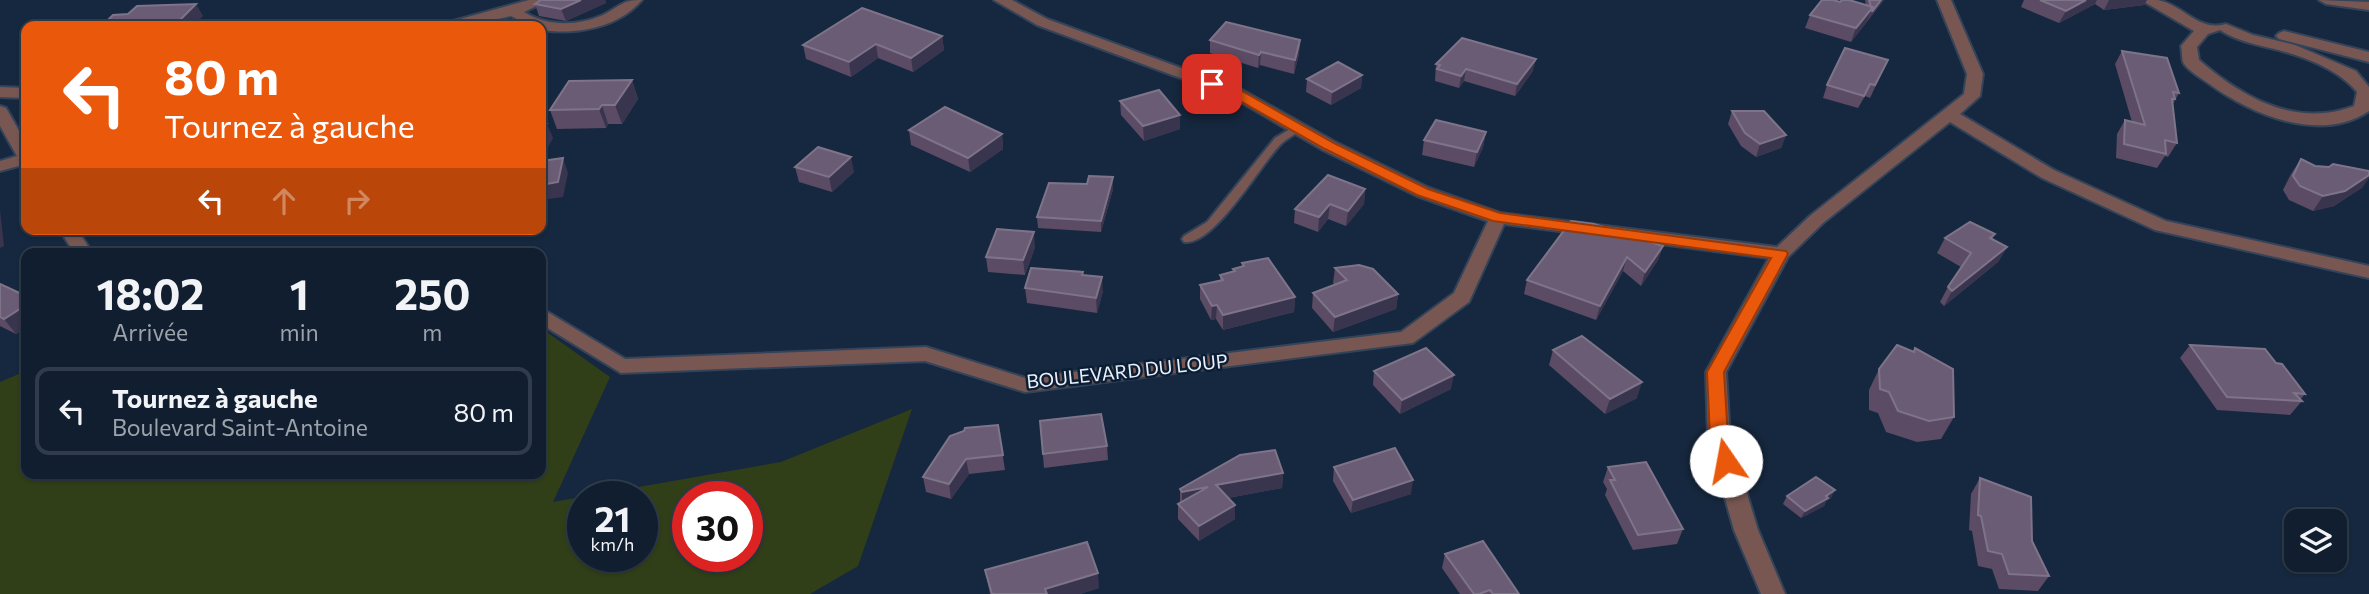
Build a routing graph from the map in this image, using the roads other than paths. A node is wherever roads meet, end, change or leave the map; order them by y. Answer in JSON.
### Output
{"nodes":[{"id":1,"x":542,"y":0,"type":"edge"},
{"id":2,"x":635,"y":0,"type":"edge"},
{"id":3,"x":1001,"y":0,"type":"edge"},
{"id":4,"x":1944,"y":0,"type":"edge"},
{"id":5,"x":2148,"y":0,"type":"edge"},
{"id":6,"x":2326,"y":0,"type":"edge"},
{"id":7,"x":2369,"y":6,"type":"edge"},
{"id":8,"x":513,"y":11,"type":"junction"},
{"id":9,"x":472,"y":21,"type":"edge"},
{"id":10,"x":524,"y":21,"type":"edge"},
{"id":11,"x":546,"y":26,"type":"edge"},
{"id":12,"x":2226,"y":28,"type":"junction"},
{"id":13,"x":2203,"y":30,"type":"junction"},
{"id":14,"x":2369,"y":57,"type":"edge"},
{"id":15,"x":21,"y":95,"type":"edge"},
{"id":16,"x":2,"y":101,"type":"edge"},
{"id":17,"x":1950,"y":115,"type":"junction"},
{"id":18,"x":1297,"y":128,"type":"junction"},
{"id":19,"x":21,"y":146,"type":"edge"},
{"id":20,"x":21,"y":160,"type":"edge"},
{"id":21,"x":0,"y":166,"type":"edge"},
{"id":22,"x":1499,"y":218,"type":"junction"},
{"id":23,"x":1188,"y":239,"type":"dead end"},
{"id":24,"x":1781,"y":254,"type":"junction"},
{"id":25,"x":2369,"y":272,"type":"edge"},
{"id":26,"x":546,"y":318,"type":"edge"},
{"id":27,"x":1773,"y":594,"type":"edge"}],
"edges":[{"from":1,"to":8,"type":"street"},
{"from":2,"to":11,"type":"street"},
{"from":3,"to":18,"type":"street"},
{"from":4,"to":17,"type":"street"},
{"from":5,"to":13,"type":"street"},
{"from":6,"to":7,"type":"street"},
{"from":8,"to":9,"type":"street"},
{"from":8,"to":10,"type":"street"},
{"from":12,"to":13,"type":"street"},
{"from":12,"to":13,"type":"street"},
{"from":12,"to":14,"type":"street"},
{"from":15,"to":16,"type":"street"},
{"from":16,"to":19,"type":"street"},
{"from":17,"to":24,"type":"street"},
{"from":17,"to":25,"type":"street"},
{"from":18,"to":22,"type":"street"},
{"from":18,"to":23,"type":"lane"},
{"from":20,"to":21,"type":"street"},
{"from":22,"to":24,"type":"street"},
{"from":22,"to":26,"type":"street","name":"BOULEVARD DU LOUP"},
{"from":24,"to":27,"type":"street"}]}
